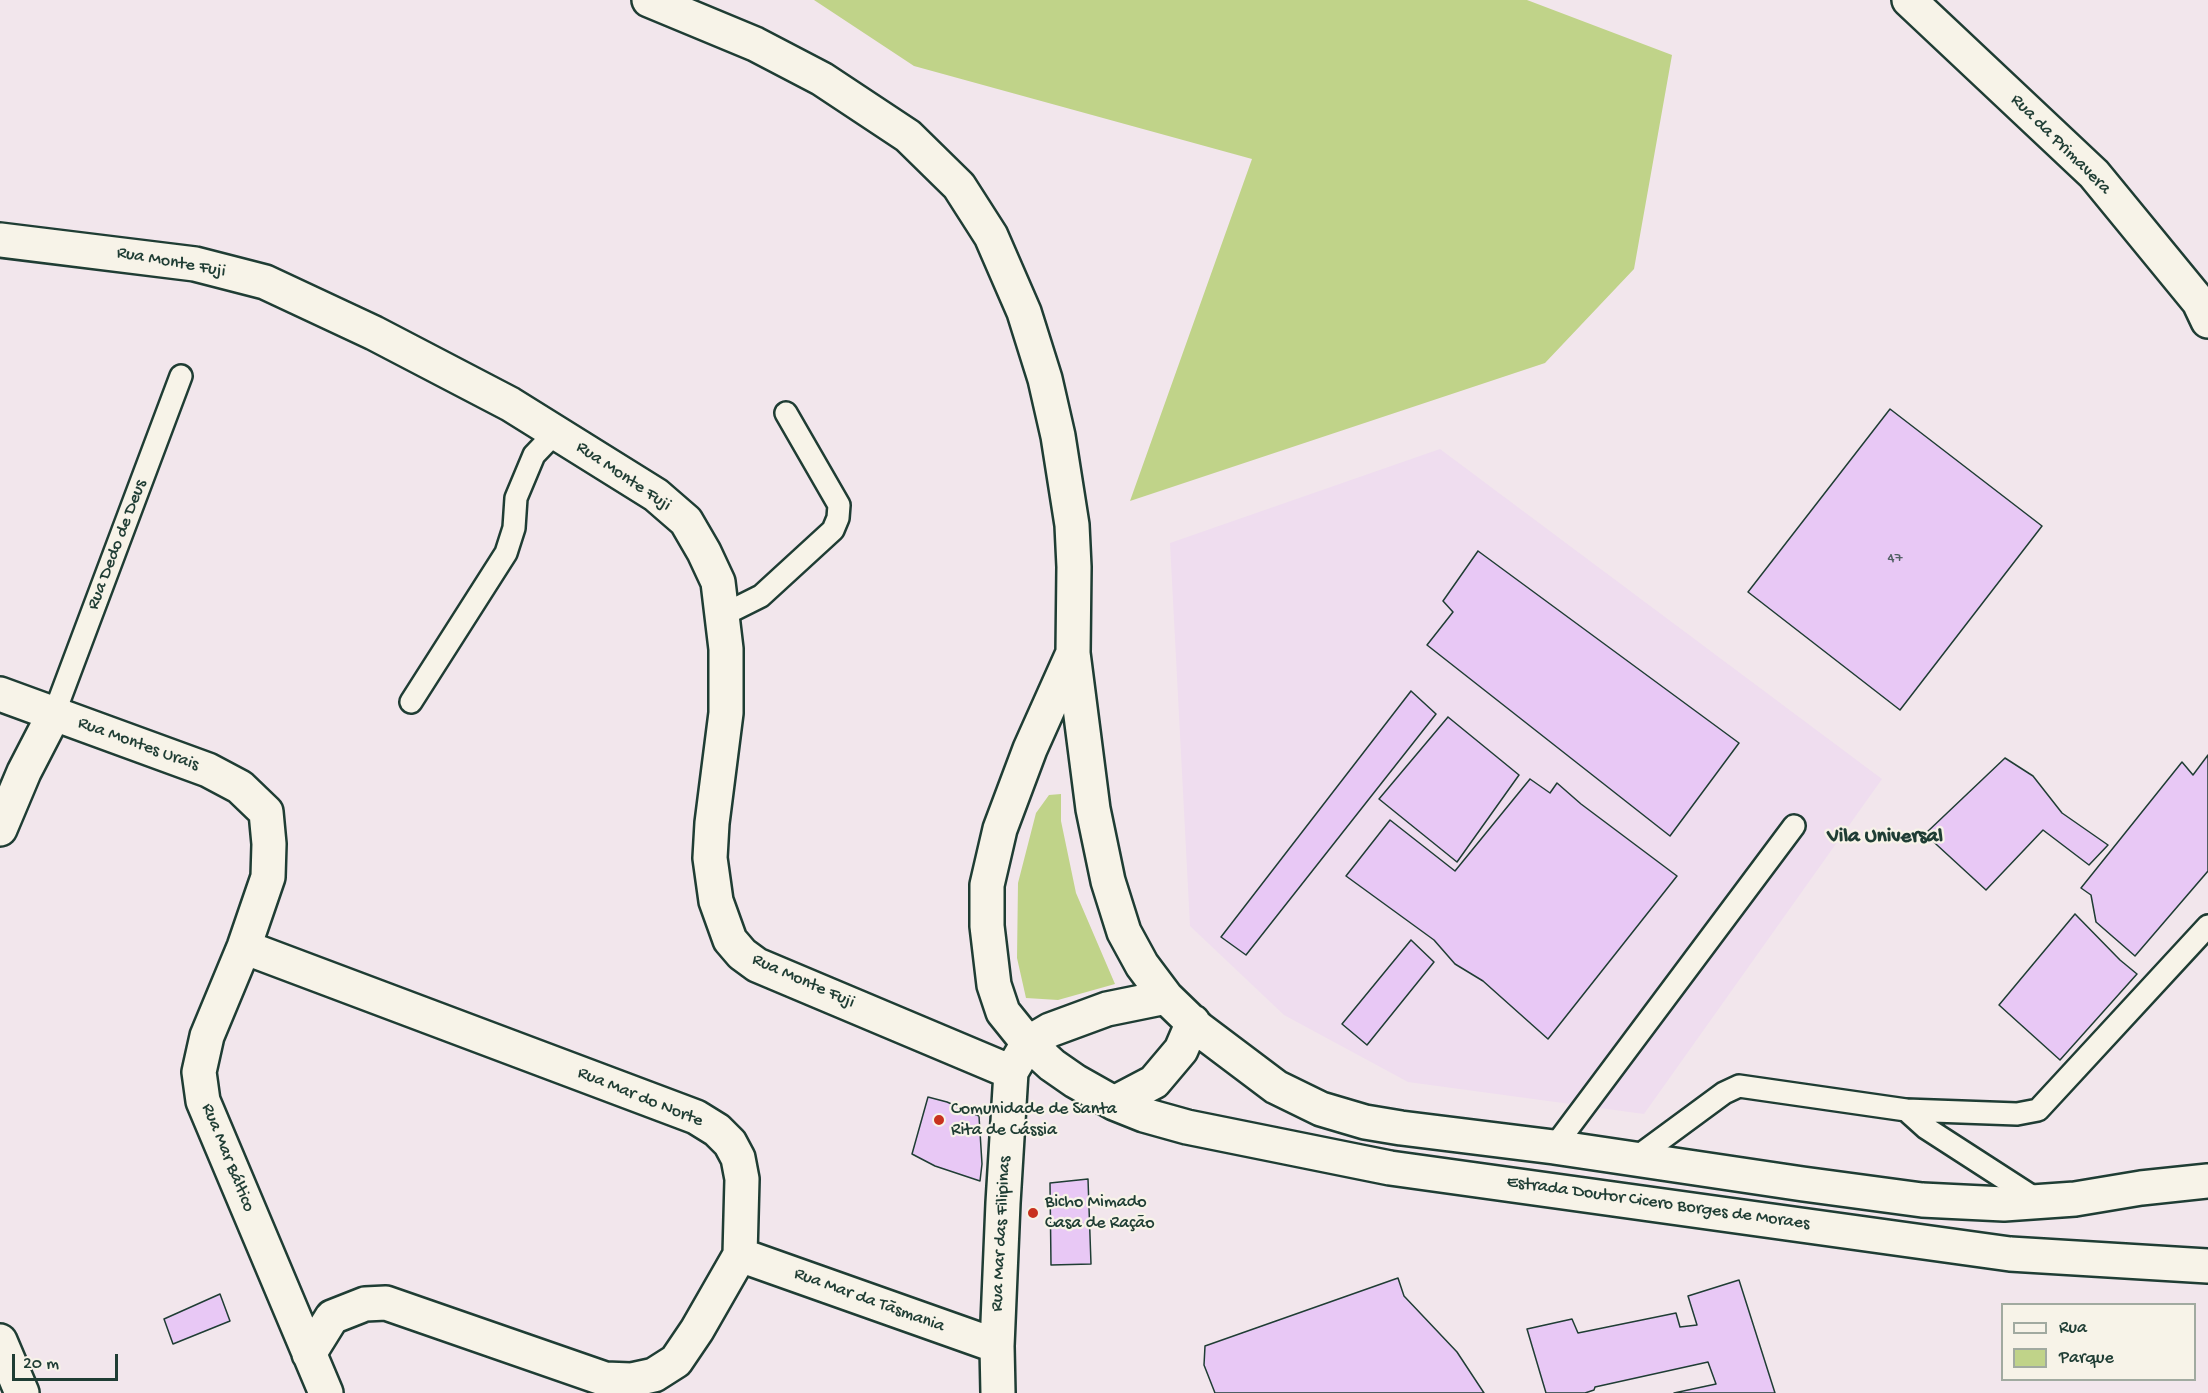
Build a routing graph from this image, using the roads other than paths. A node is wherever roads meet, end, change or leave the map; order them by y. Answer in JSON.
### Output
{"nodes":[{"id":1,"x":649,"y":0,"type":"edge"},
{"id":2,"x":1909,"y":0,"type":"edge"},
{"id":3,"x":0,"y":240,"type":"edge"},
{"id":4,"x":2205,"y":309,"type":"edge"},
{"id":5,"x":181,"y":376,"type":"dead end"},
{"id":6,"x":786,"y":413,"type":"dead end"},
{"id":7,"x":556,"y":432,"type":"junction"},
{"id":8,"x":723,"y":615,"type":"junction"},
{"id":9,"x":1073,"y":653,"type":"junction"},
{"id":10,"x":0,"y":694,"type":"edge"},
{"id":11,"x":411,"y":702,"type":"dead end"},
{"id":12,"x":54,"y":714,"type":"junction"},
{"id":13,"x":266,"y":812,"type":"joint"},
{"id":14,"x":1794,"y":826,"type":"dead end"},
{"id":15,"x":0,"y":829,"type":"edge"},
{"id":16,"x":2208,"y":927,"type":"edge"},
{"id":17,"x":244,"y":947,"type":"junction"},
{"id":18,"x":1166,"y":998,"type":"junction"},
{"id":19,"x":1193,"y":1022,"type":"junction"},
{"id":20,"x":1028,"y":1043,"type":"junction"},
{"id":21,"x":1011,"y":1072,"type":"junction"},
{"id":22,"x":1114,"y":1103,"type":"junction"},
{"id":23,"x":1906,"y":1110,"type":"junction"},
{"id":24,"x":1554,"y":1147,"type":"junction"},
{"id":25,"x":1633,"y":1160,"type":"junction"},
{"id":26,"x":2208,"y":1161,"type":"edge"},
{"id":27,"x":2208,"y":1181,"type":"edge"},
{"id":28,"x":2141,"y":1188,"type":"junction"},
{"id":29,"x":2039,"y":1201,"type":"junction"},
{"id":30,"x":2208,"y":1243,"type":"edge"},
{"id":31,"x":740,"y":1255,"type":"junction"},
{"id":32,"x":2081,"y":1258,"type":"junction"},
{"id":33,"x":2208,"y":1266,"type":"edge"},
{"id":34,"x":0,"y":1341,"type":"edge"},
{"id":35,"x":997,"y":1346,"type":"junction"},
{"id":36,"x":309,"y":1354,"type":"junction"},
{"id":37,"x":22,"y":1393,"type":"edge"},
{"id":38,"x":326,"y":1393,"type":"edge"},
{"id":39,"x":998,"y":1393,"type":"edge"}],
"edges":[{"from":1,"to":9,"type":"street","name":"Estrada Doutor Cicero Borges de Moraes"},
{"from":2,"to":4,"type":"street","name":"Rua da Primavera"},
{"from":3,"to":7,"type":"street","name":"Rua Monte Fuji"},
{"from":5,"to":12,"type":"lane","name":"Rua Dedo de Deus"},
{"from":6,"to":8,"type":"lane"},
{"from":7,"to":8,"type":"street","name":"Rua Monte Fuji"},
{"from":7,"to":11,"type":"lane"},
{"from":8,"to":21,"type":"street","name":"Rua Monte Fuji"},
{"from":9,"to":18,"type":"street","name":"Estrada Doutor Cicero Borges de Moraes"},
{"from":9,"to":20,"type":"street","name":"Estrada Doutor Cicero Borges de Moraes"},
{"from":10,"to":12,"type":"street","name":"Rua Montes Urais"},
{"from":12,"to":13,"type":"street","name":"Rua Montes Urais"},
{"from":12,"to":15,"type":"street"},
{"from":13,"to":17,"type":"street","name":"Rua Mar Báltico"},
{"from":14,"to":24,"type":"lane"},
{"from":16,"to":23,"type":"lane"},
{"from":17,"to":31,"type":"street","name":"Rua Mar do Norte"},
{"from":17,"to":36,"type":"street","name":"Rua Mar Báltico"},
{"from":18,"to":19,"type":"street","name":"Estrada Doutor Cicero Borges de Moraes"},
{"from":18,"to":20,"type":"street"},
{"from":19,"to":22,"type":"street"},
{"from":19,"to":24,"type":"street","name":"Estrada Doutor Cicero Borges de Moraes"},
{"from":20,"to":21,"type":"street","name":"Rua Mar das Filipinas"},
{"from":20,"to":22,"type":"street","name":"Estrada Doutor Cicero Borges de Moraes"},
{"from":21,"to":35,"type":"street","name":"Rua Mar das Filipinas"},
{"from":22,"to":32,"type":"street","name":"Estrada Doutor Cicero Borges de Moraes"},
{"from":23,"to":25,"type":"lane"},
{"from":23,"to":29,"type":"lane"},
{"from":24,"to":25,"type":"street","name":"Estrada Doutor Cicero Borges de Moraes"},
{"from":25,"to":29,"type":"street","name":"Estrada Doutor Cicero Borges de Moraes"},
{"from":26,"to":28,"type":"street"},
{"from":27,"to":28,"type":"street","name":"Estrada Doutor Cicero Borges de Moraes"},
{"from":28,"to":29,"type":"street","name":"Estrada Doutor Cicero Borges de Moraes"},
{"from":30,"to":32,"type":"street"},
{"from":31,"to":35,"type":"street","name":"Rua Mar da Tãsmania"},
{"from":31,"to":36,"type":"street","name":"Rua Mar do Norte"},
{"from":32,"to":33,"type":"street","name":"Estrada Doutor Cicero Borges de Moraes"},
{"from":34,"to":37,"type":"street"},
{"from":35,"to":39,"type":"street","name":"Rua Mar das Filipinas"},
{"from":36,"to":38,"type":"street","name":"Rua Mar Báltico"}]}
